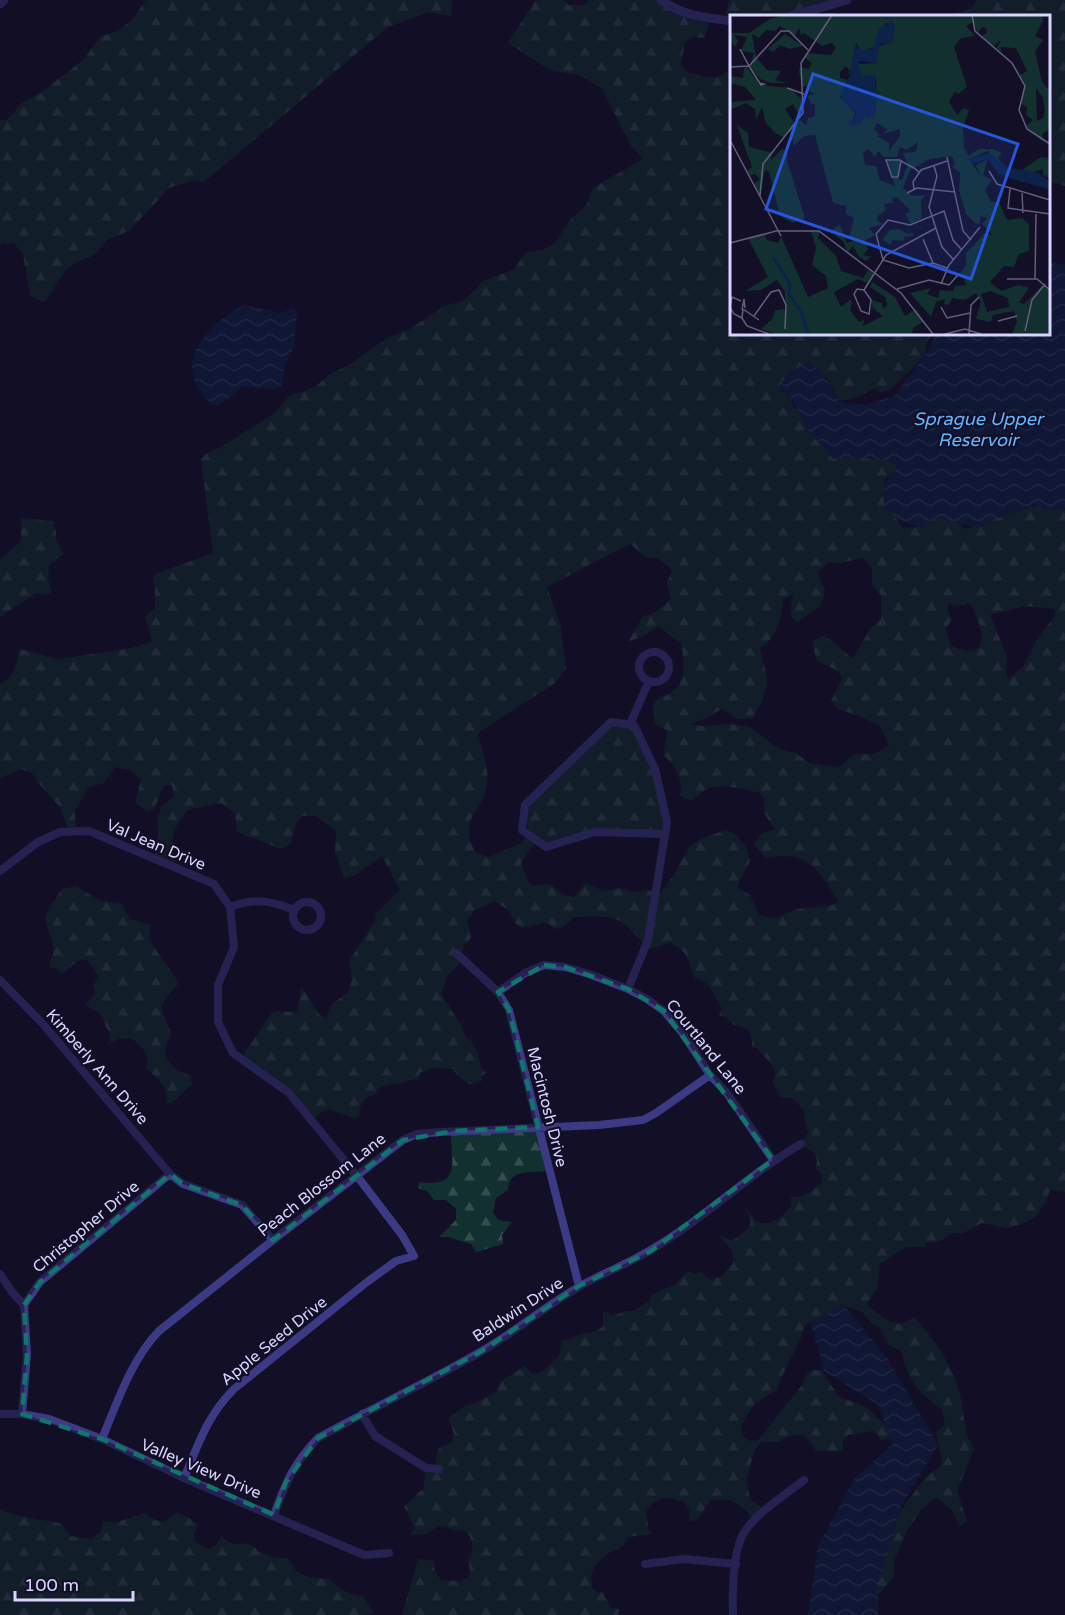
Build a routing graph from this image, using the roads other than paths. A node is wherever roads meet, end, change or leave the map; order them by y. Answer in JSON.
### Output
{"nodes":[{"id":1,"x":4,"y":0,"type":"edge"},
{"id":2,"x":661,"y":0,"type":"edge"},
{"id":3,"x":847,"y":0,"type":"edge"},
{"id":4,"x":0,"y":4,"type":"edge"},
{"id":5,"x":795,"y":15,"type":"edge"},
{"id":6,"x":730,"y":21,"type":"edge"},
{"id":7,"x":649,"y":681,"type":"junction"},
{"id":8,"x":630,"y":724,"type":"junction"},
{"id":9,"x":665,"y":834,"type":"junction"},
{"id":10,"x":0,"y":871,"type":"edge"},
{"id":11,"x":230,"y":907,"type":"junction"},
{"id":12,"x":294,"y":910,"type":"dead end"},
{"id":13,"x":456,"y":953,"type":"dead end"},
{"id":14,"x":0,"y":980,"type":"edge"},
{"id":15,"x":628,"y":989,"type":"junction"},
{"id":16,"x":498,"y":992,"type":"junction"},
{"id":17,"x":710,"y":1075,"type":"junction"},
{"id":18,"x":538,"y":1128,"type":"junction"},
{"id":19,"x":801,"y":1144,"type":"dead end"},
{"id":20,"x":773,"y":1160,"type":"junction"},
{"id":21,"x":170,"y":1174,"type":"junction"},
{"id":22,"x":357,"y":1176,"type":"junction"},
{"id":23,"x":273,"y":1240,"type":"junction"},
{"id":24,"x":0,"y":1274,"type":"edge"},
{"id":25,"x":579,"y":1287,"type":"junction"},
{"id":26,"x":24,"y":1305,"type":"junction"},
{"id":27,"x":0,"y":1414,"type":"edge"},
{"id":28,"x":22,"y":1414,"type":"junction"},
{"id":29,"x":362,"y":1414,"type":"junction"},
{"id":30,"x":102,"y":1440,"type":"junction"},
{"id":31,"x":439,"y":1470,"type":"dead end"},
{"id":32,"x":184,"y":1478,"type":"junction"},
{"id":33,"x":804,"y":1479,"type":"dead end"},
{"id":34,"x":274,"y":1515,"type":"junction"},
{"id":35,"x":389,"y":1553,"type":"dead end"},
{"id":36,"x":736,"y":1563,"type":"junction"},
{"id":37,"x":645,"y":1564,"type":"dead end"},
{"id":38,"x":733,"y":1615,"type":"edge"}],
"edges":[{"from":1,"to":4,"type":"street"},
{"from":2,"to":6,"type":"street"},
{"from":3,"to":5,"type":"street"},
{"from":7,"to":7,"type":"street"},
{"from":7,"to":8,"type":"street"},
{"from":8,"to":9,"type":"street"},
{"from":8,"to":9,"type":"street"},
{"from":9,"to":15,"type":"street"},
{"from":10,"to":11,"type":"street","name":"Val Jean Drive"},
{"from":11,"to":12,"type":"street"},
{"from":11,"to":22,"type":"street"},
{"from":13,"to":16,"type":"street","name":"Macintosh Drive"},
{"from":14,"to":21,"type":"street","name":"Kimberly Ann Drive"},
{"from":15,"to":16,"type":"street","name":"Courtland Lane"},
{"from":15,"to":17,"type":"street","name":"Courtland Lane"},
{"from":16,"to":18,"type":"street","name":"Macintosh Drive"},
{"from":17,"to":18,"type":"street","name":"Peach Blossom Lane"},
{"from":17,"to":20,"type":"street","name":"Courtland Lane"},
{"from":18,"to":22,"type":"street","name":"Peach Blossom Lane"},
{"from":18,"to":25,"type":"street","name":"Macintosh Drive"},
{"from":19,"to":20,"type":"street","name":"Baldwin Drive"},
{"from":20,"to":25,"type":"street","name":"Baldwin Drive"},
{"from":21,"to":23,"type":"street","name":"Kimberly Ann Drive"},
{"from":21,"to":26,"type":"street","name":"Christopher Drive"},
{"from":22,"to":23,"type":"street","name":"Peach Blossom Lane"},
{"from":22,"to":32,"type":"street","name":"Apple Seed Drive"},
{"from":23,"to":30,"type":"street","name":"Peach Blossom Lane"},
{"from":24,"to":26,"type":"street"},
{"from":25,"to":29,"type":"street","name":"Baldwin Drive"},
{"from":26,"to":28,"type":"street"},
{"from":27,"to":28,"type":"street","name":"Valley View Drive"},
{"from":28,"to":30,"type":"street","name":"Valley View Drive"},
{"from":29,"to":31,"type":"street"},
{"from":29,"to":34,"type":"street","name":"Baldwin Drive"},
{"from":30,"to":32,"type":"street","name":"Valley View Drive"},
{"from":32,"to":34,"type":"street","name":"Valley View Drive"},
{"from":33,"to":36,"type":"street"},
{"from":34,"to":35,"type":"street","name":"Valley View Drive"},
{"from":36,"to":37,"type":"street"},
{"from":36,"to":38,"type":"street"}]}
